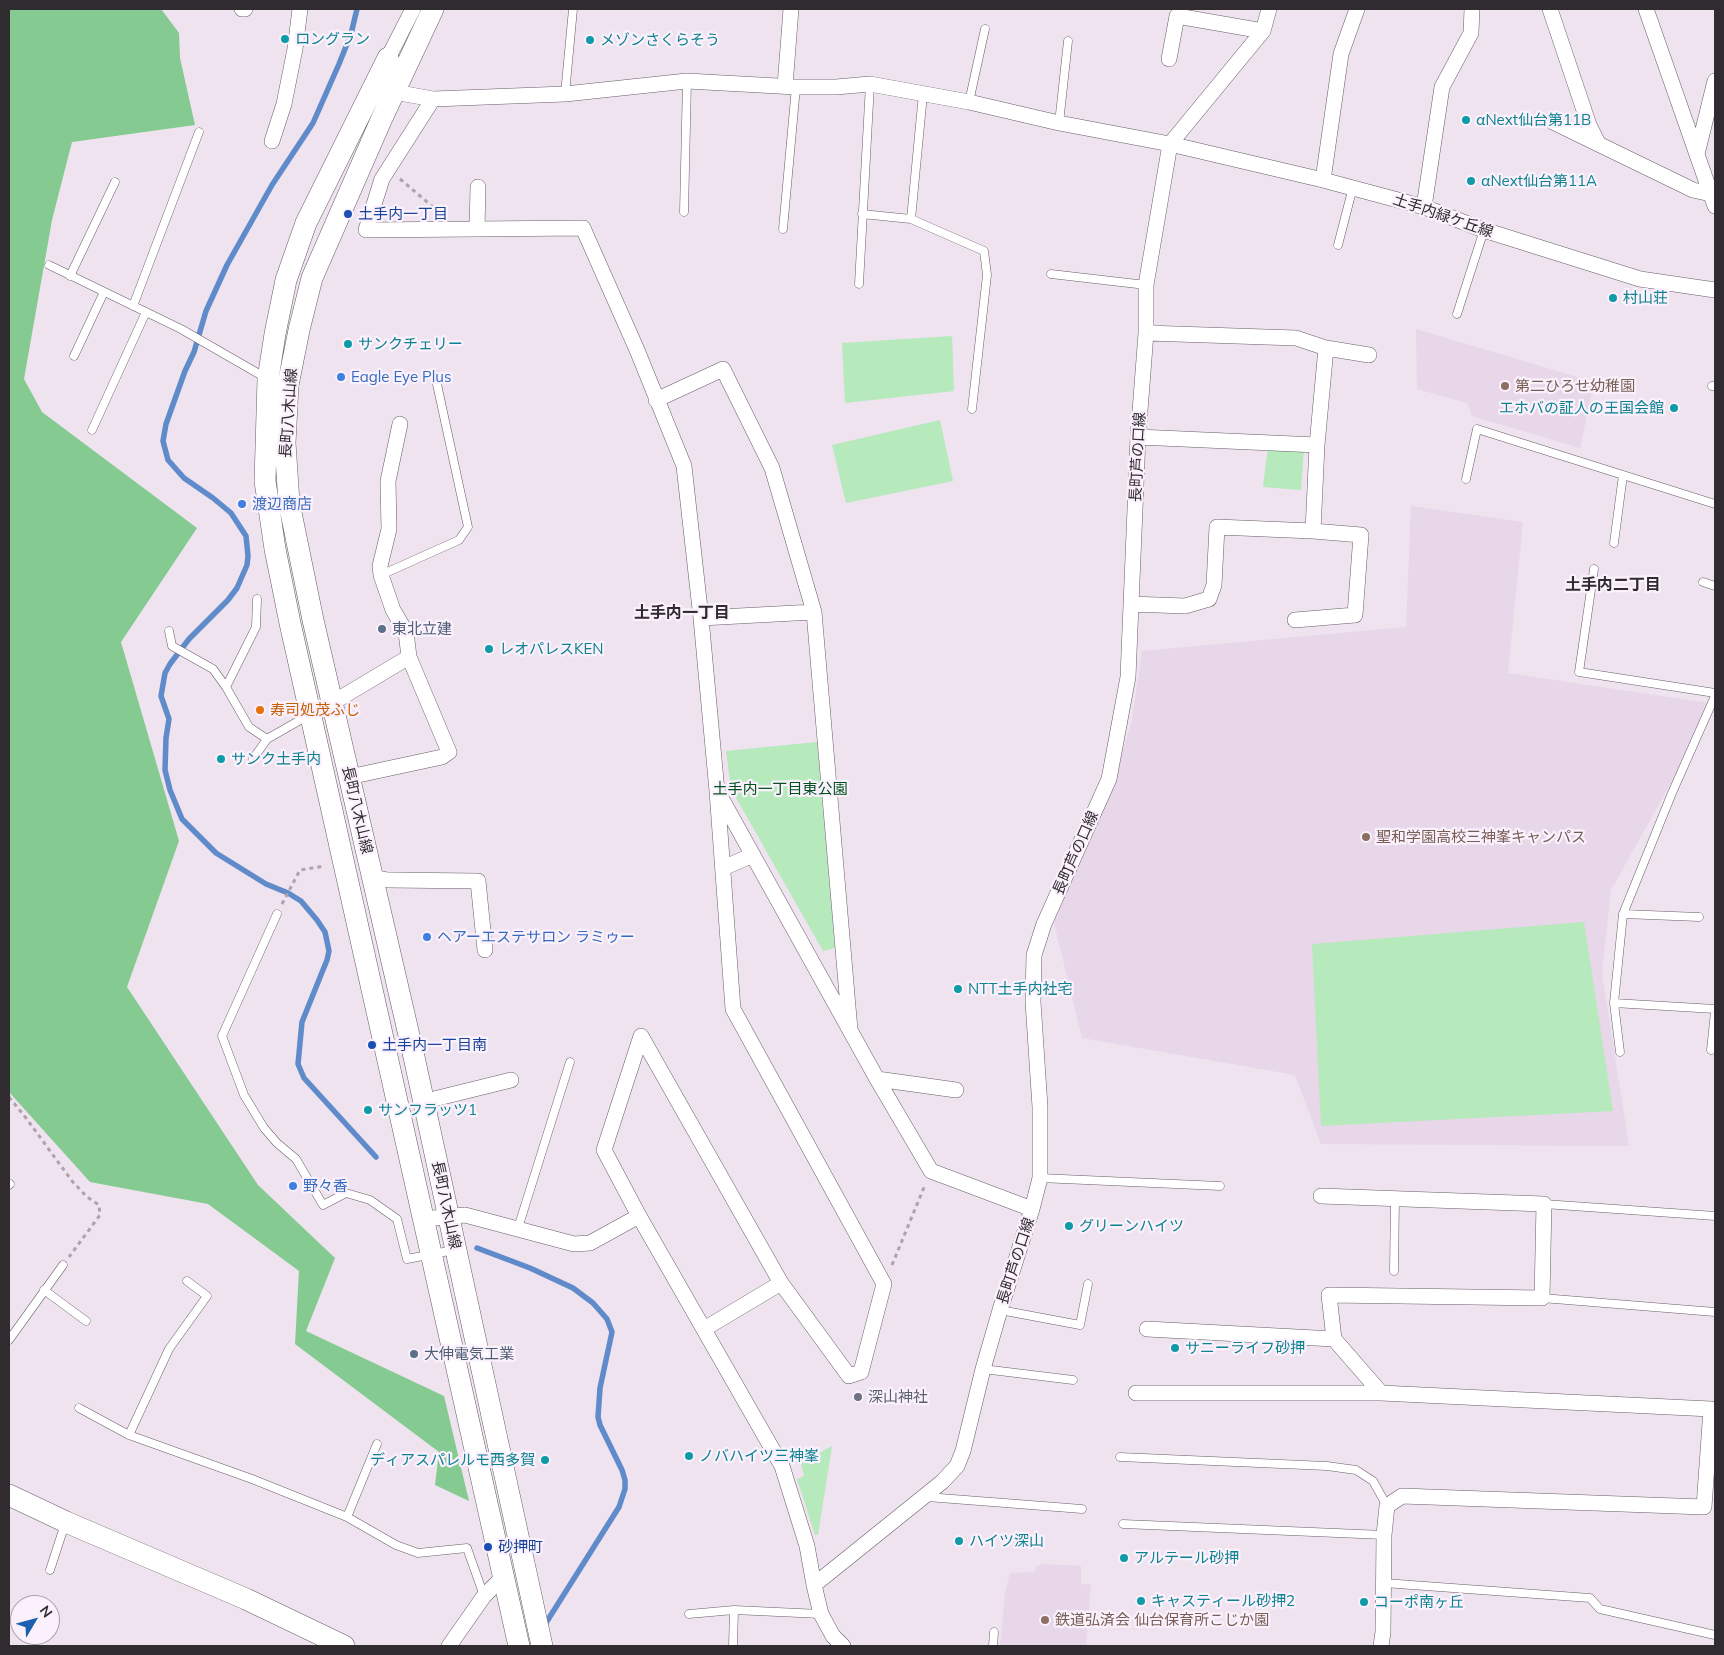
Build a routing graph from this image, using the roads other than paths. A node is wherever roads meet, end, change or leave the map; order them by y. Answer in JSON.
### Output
{"nodes":[{"id":1,"x":300,"y":9,"type":"edge"},
{"id":2,"x":413,"y":9,"type":"edge"},
{"id":3,"x":433,"y":9,"type":"edge"},
{"id":4,"x":573,"y":9,"type":"edge"},
{"id":5,"x":790,"y":9,"type":"edge"},
{"id":6,"x":1269,"y":9,"type":"edge"},
{"id":7,"x":1358,"y":9,"type":"edge"},
{"id":8,"x":1472,"y":9,"type":"edge"},
{"id":9,"x":1550,"y":9,"type":"edge"},
{"id":10,"x":1646,"y":9,"type":"edge"},
{"id":11,"x":985,"y":30,"type":"dead end"},
{"id":12,"x":1263,"y":31,"type":"junction"},
{"id":13,"x":1068,"y":41,"type":"dead end"},
{"id":14,"x":388,"y":58,"type":"joint"},
{"id":15,"x":1169,"y":59,"type":"dead end"},
{"id":16,"x":687,"y":81,"type":"junction"},
{"id":17,"x":1715,"y":82,"type":"edge"},
{"id":18,"x":870,"y":84,"type":"junction"},
{"id":19,"x":790,"y":87,"type":"junction"},
{"id":20,"x":385,"y":88,"type":"junction"},
{"id":21,"x":565,"y":94,"type":"junction"},
{"id":22,"x":923,"y":94,"type":"junction"},
{"id":23,"x":433,"y":99,"type":"junction"},
{"id":24,"x":970,"y":102,"type":"junction"},
{"id":25,"x":1553,"y":122,"type":"dead end"},
{"id":26,"x":1059,"y":123,"type":"junction"},
{"id":27,"x":199,"y":132,"type":"dead end"},
{"id":28,"x":272,"y":140,"type":"dead end"},
{"id":29,"x":1598,"y":143,"type":"junction"},
{"id":30,"x":1170,"y":144,"type":"junction"},
{"id":31,"x":1698,"y":154,"type":"junction"},
{"id":32,"x":1322,"y":180,"type":"junction"},
{"id":33,"x":115,"y":182,"type":"dead end"},
{"id":34,"x":478,"y":187,"type":"dead end"},
{"id":35,"x":1352,"y":187,"type":"junction"},
{"id":36,"x":1713,"y":200,"type":"edge"},
{"id":37,"x":1424,"y":207,"type":"junction"},
{"id":38,"x":684,"y":212,"type":"dead end"},
{"id":39,"x":862,"y":214,"type":"junction"},
{"id":40,"x":911,"y":219,"type":"junction"},
{"id":41,"x":478,"y":229,"type":"junction"},
{"id":42,"x":783,"y":229,"type":"dead end"},
{"id":43,"x":1484,"y":230,"type":"junction"},
{"id":44,"x":1338,"y":245,"type":"dead end"},
{"id":45,"x":49,"y":265,"type":"dead end"},
{"id":46,"x":1051,"y":274,"type":"dead end"},
{"id":47,"x":70,"y":276,"type":"junction"},
{"id":48,"x":859,"y":284,"type":"dead end"},
{"id":49,"x":1146,"y":284,"type":"junction"},
{"id":50,"x":1715,"y":290,"type":"edge"},
{"id":51,"x":104,"y":292,"type":"junction"},
{"id":52,"x":133,"y":306,"type":"junction"},
{"id":53,"x":146,"y":312,"type":"junction"},
{"id":54,"x":1457,"y":314,"type":"dead end"},
{"id":55,"x":1146,"y":333,"type":"junction"},
{"id":56,"x":1326,"y":348,"type":"junction"},
{"id":57,"x":1369,"y":355,"type":"dead end"},
{"id":58,"x":74,"y":356,"type":"dead end"},
{"id":59,"x":435,"y":375,"type":"dead end"},
{"id":60,"x":268,"y":379,"type":"junction"},
{"id":61,"x":656,"y":400,"type":"junction"},
{"id":62,"x":972,"y":409,"type":"dead end"},
{"id":63,"x":400,"y":424,"type":"dead end"},
{"id":64,"x":92,"y":430,"type":"dead end"},
{"id":65,"x":1138,"y":437,"type":"junction"},
{"id":66,"x":1317,"y":445,"type":"junction"},
{"id":67,"x":1623,"y":475,"type":"junction"},
{"id":68,"x":1466,"y":478,"type":"dead end"},
{"id":69,"x":1715,"y":504,"type":"edge"},
{"id":70,"x":1313,"y":531,"type":"junction"},
{"id":71,"x":1614,"y":543,"type":"dead end"},
{"id":72,"x":1594,"y":568,"type":"dead end"},
{"id":73,"x":381,"y":575,"type":"junction"},
{"id":74,"x":1703,"y":582,"type":"dead end"},
{"id":75,"x":1715,"y":586,"type":"edge"},
{"id":76,"x":257,"y":599,"type":"dead end"},
{"id":77,"x":1131,"y":604,"type":"junction"},
{"id":78,"x":814,"y":612,"type":"junction"},
{"id":79,"x":701,"y":618,"type":"junction"},
{"id":80,"x":1295,"y":620,"type":"dead end"},
{"id":81,"x":169,"y":631,"type":"dead end"},
{"id":82,"x":409,"y":657,"type":"junction"},
{"id":83,"x":226,"y":687,"type":"junction"},
{"id":84,"x":1715,"y":693,"type":"edge"},
{"id":85,"x":1715,"y":696,"type":"edge"},
{"id":86,"x":332,"y":703,"type":"junction"},
{"id":87,"x":311,"y":714,"type":"junction"},
{"id":88,"x":268,"y":739,"type":"junction"},
{"id":89,"x":253,"y":759,"type":"dead end"},
{"id":90,"x":349,"y":778,"type":"junction"},
{"id":91,"x":718,"y":791,"type":"junction"},
{"id":92,"x":753,"y":855,"type":"junction"},
{"id":93,"x":724,"y":868,"type":"junction"},
{"id":94,"x":372,"y":877,"type":"junction"},
{"id":95,"x":277,"y":914,"type":"dead end"},
{"id":96,"x":1623,"y":914,"type":"junction"},
{"id":97,"x":1699,"y":917,"type":"dead end"},
{"id":98,"x":485,"y":950,"type":"dead end"},
{"id":99,"x":1614,"y":1003,"type":"junction"},
{"id":100,"x":1715,"y":1010,"type":"edge"},
{"id":101,"x":850,"y":1030,"type":"junction"},
{"id":102,"x":1711,"y":1050,"type":"dead end"},
{"id":103,"x":1620,"y":1052,"type":"dead end"},
{"id":104,"x":570,"y":1062,"type":"dead end"},
{"id":105,"x":877,"y":1079,"type":"junction"},
{"id":106,"x":512,"y":1080,"type":"dead end"},
{"id":107,"x":956,"y":1090,"type":"dead end"},
{"id":108,"x":422,"y":1102,"type":"junction"},
{"id":109,"x":1040,"y":1178,"type":"junction"},
{"id":110,"x":1220,"y":1186,"type":"dead end"},
{"id":111,"x":1321,"y":1196,"type":"dead end"},
{"id":112,"x":1395,"y":1199,"type":"junction"},
{"id":113,"x":1544,"y":1204,"type":"junction"},
{"id":114,"x":1032,"y":1209,"type":"junction"},
{"id":115,"x":448,"y":1216,"type":"junction"},
{"id":116,"x":639,"y":1216,"type":"junction"},
{"id":117,"x":1715,"y":1216,"type":"edge"},
{"id":118,"x":424,"y":1219,"type":"junction"},
{"id":119,"x":518,"y":1228,"type":"junction"},
{"id":120,"x":455,"y":1249,"type":"junction"},
{"id":121,"x":431,"y":1255,"type":"junction"},
{"id":122,"x":63,"y":1265,"type":"road end"},
{"id":123,"x":1394,"y":1271,"type":"dead end"},
{"id":124,"x":187,"y":1281,"type":"dead end"},
{"id":125,"x":781,"y":1283,"type":"junction"},
{"id":126,"x":1088,"y":1284,"type":"dead end"},
{"id":127,"x":44,"y":1290,"type":"junction"},
{"id":128,"x":1542,"y":1298,"type":"junction"},
{"id":129,"x":1000,"y":1310,"type":"junction"},
{"id":130,"x":1715,"y":1312,"type":"edge"},
{"id":131,"x":86,"y":1321,"type":"dead end"},
{"id":132,"x":704,"y":1329,"type":"junction"},
{"id":133,"x":1147,"y":1329,"type":"dead end"},
{"id":134,"x":1334,"y":1339,"type":"junction"},
{"id":135,"x":9,"y":1340,"type":"edge"},
{"id":136,"x":983,"y":1369,"type":"junction"},
{"id":137,"x":1073,"y":1380,"type":"dead end"},
{"id":138,"x":1381,"y":1392,"type":"junction"},
{"id":139,"x":1136,"y":1393,"type":"dead end"},
{"id":140,"x":79,"y":1408,"type":"dead end"},
{"id":141,"x":129,"y":1435,"type":"junction"},
{"id":142,"x":377,"y":1444,"type":"dead end"},
{"id":143,"x":1120,"y":1456,"type":"dead end"},
{"id":144,"x":9,"y":1495,"type":"edge"},
{"id":145,"x":924,"y":1496,"type":"junction"},
{"id":146,"x":1387,"y":1506,"type":"junction"},
{"id":147,"x":1082,"y":1509,"type":"dead end"},
{"id":148,"x":347,"y":1517,"type":"junction"},
{"id":149,"x":66,"y":1522,"type":"junction"},
{"id":150,"x":1123,"y":1524,"type":"dead end"},
{"id":151,"x":1384,"y":1535,"type":"junction"},
{"id":152,"x":50,"y":1570,"type":"dead end"},
{"id":153,"x":503,"y":1577,"type":"junction"},
{"id":154,"x":1384,"y":1583,"type":"junction"},
{"id":155,"x":814,"y":1585,"type":"junction"},
{"id":156,"x":484,"y":1596,"type":"junction"},
{"id":157,"x":734,"y":1610,"type":"junction"},
{"id":158,"x":689,"y":1614,"type":"dead end"},
{"id":159,"x":822,"y":1614,"type":"junction"},
{"id":160,"x":994,"y":1632,"type":"dead end"},
{"id":161,"x":1715,"y":1635,"type":"edge"},
{"id":162,"x":540,"y":1637,"type":"edge"},
{"id":163,"x":344,"y":1646,"type":"edge"},
{"id":164,"x":449,"y":1646,"type":"edge"},
{"id":165,"x":519,"y":1646,"type":"edge"},
{"id":166,"x":733,"y":1646,"type":"edge"},
{"id":167,"x":843,"y":1646,"type":"edge"},
{"id":168,"x":993,"y":1646,"type":"edge"},
{"id":169,"x":1380,"y":1646,"type":"edge"}],
"edges":[{"from":1,"to":28,"type":"street"},
{"from":2,"to":14,"type":"street"},
{"from":3,"to":20,"type":"street","name":"長町八木山線"},
{"from":4,"to":21,"type":"lane"},
{"from":5,"to":19,"type":"street"},
{"from":6,"to":12,"type":"street","name":"長町芦の口線"},
{"from":7,"to":32,"type":"street"},
{"from":8,"to":37,"type":"street"},
{"from":9,"to":29,"type":"street"},
{"from":10,"to":31,"type":"street"},
{"from":11,"to":24,"type":"lane"},
{"from":12,"to":15,"type":"street"},
{"from":12,"to":30,"type":"street","name":"長町芦の口線"},
{"from":13,"to":26,"type":"lane"},
{"from":14,"to":20,"type":"street"},
{"from":16,"to":19,"type":"street","name":"土手内緑ケ丘線"},
{"from":16,"to":21,"type":"street","name":"土手内緑ケ丘線"},
{"from":16,"to":38,"type":"lane"},
{"from":17,"to":31,"type":"street"},
{"from":18,"to":19,"type":"street","name":"土手内緑ケ丘線"},
{"from":18,"to":22,"type":"street","name":"土手内緑ケ丘線"},
{"from":18,"to":39,"type":"lane"},
{"from":19,"to":42,"type":"lane"},
{"from":20,"to":23,"type":"street","name":"土手内緑ケ丘線"},
{"from":20,"to":60,"type":"street"},
{"from":20,"to":86,"type":"street","name":"長町八木山線"},
{"from":21,"to":23,"type":"street","name":"土手内緑ケ丘線"},
{"from":22,"to":24,"type":"street","name":"土手内緑ケ丘線"},
{"from":22,"to":40,"type":"lane"},
{"from":23,"to":41,"type":"street"},
{"from":24,"to":26,"type":"street","name":"土手内緑ケ丘線"},
{"from":25,"to":29,"type":"street"},
{"from":26,"to":30,"type":"street","name":"土手内緑ケ丘線"},
{"from":27,"to":52,"type":"lane"},
{"from":29,"to":36,"type":"street"},
{"from":30,"to":32,"type":"street","name":"土手内緑ケ丘線"},
{"from":30,"to":49,"type":"street","name":"長町芦の口線"},
{"from":31,"to":36,"type":"street"},
{"from":32,"to":35,"type":"street","name":"土手内緑ケ丘線"},
{"from":33,"to":47,"type":"lane"},
{"from":34,"to":41,"type":"street"},
{"from":35,"to":37,"type":"street","name":"土手内緑ケ丘線"},
{"from":35,"to":44,"type":"lane"},
{"from":37,"to":43,"type":"street","name":"土手内緑ケ丘線"},
{"from":39,"to":40,"type":"lane"},
{"from":39,"to":48,"type":"lane"},
{"from":40,"to":62,"type":"lane"},
{"from":41,"to":61,"type":"street"},
{"from":43,"to":50,"type":"street","name":"土手内緑ケ丘線"},
{"from":43,"to":54,"type":"lane"},
{"from":45,"to":47,"type":"lane"},
{"from":46,"to":49,"type":"lane"},
{"from":47,"to":51,"type":"lane"},
{"from":49,"to":55,"type":"street","name":"長町芦の口線"},
{"from":51,"to":52,"type":"lane"},
{"from":51,"to":58,"type":"lane"},
{"from":52,"to":53,"type":"lane"},
{"from":53,"to":60,"type":"lane"},
{"from":53,"to":64,"type":"lane"},
{"from":55,"to":56,"type":"street"},
{"from":55,"to":65,"type":"street","name":"長町芦の口線"},
{"from":56,"to":57,"type":"street"},
{"from":56,"to":66,"type":"street"},
{"from":59,"to":73,"type":"lane"},
{"from":60,"to":87,"type":"street"},
{"from":61,"to":78,"type":"street"},
{"from":61,"to":79,"type":"street"},
{"from":63,"to":73,"type":"street"},
{"from":65,"to":66,"type":"street"},
{"from":65,"to":77,"type":"street","name":"長町芦の口線"},
{"from":66,"to":70,"type":"street"},
{"from":67,"to":68,"type":"lane"},
{"from":67,"to":69,"type":"lane"},
{"from":67,"to":71,"type":"lane"},
{"from":70,"to":77,"type":"street"},
{"from":70,"to":80,"type":"street"},
{"from":72,"to":84,"type":"lane"},
{"from":73,"to":82,"type":"street"},
{"from":74,"to":75,"type":"lane"},
{"from":76,"to":83,"type":"lane"},
{"from":77,"to":109,"type":"street","name":"長町芦の口線"},
{"from":78,"to":79,"type":"street"},
{"from":78,"to":101,"type":"street"},
{"from":79,"to":91,"type":"street"},
{"from":81,"to":83,"type":"lane"},
{"from":82,"to":86,"type":"street"},
{"from":82,"to":90,"type":"street"},
{"from":83,"to":88,"type":"lane"},
{"from":85,"to":96,"type":"lane"},
{"from":86,"to":90,"type":"street","name":"長町八木山線"},
{"from":87,"to":88,"type":"lane"},
{"from":87,"to":118,"type":"street"},
{"from":88,"to":89,"type":"lane"},
{"from":90,"to":94,"type":"street","name":"長町八木山線"},
{"from":91,"to":92,"type":"street"},
{"from":91,"to":93,"type":"street"},
{"from":92,"to":93,"type":"street"},
{"from":92,"to":101,"type":"street"},
{"from":93,"to":125,"type":"street"},
{"from":94,"to":98,"type":"street"},
{"from":94,"to":108,"type":"street","name":"長町八木山線"},
{"from":95,"to":121,"type":"lane"},
{"from":96,"to":97,"type":"lane"},
{"from":96,"to":99,"type":"lane"},
{"from":99,"to":100,"type":"lane"},
{"from":99,"to":103,"type":"lane"},
{"from":100,"to":102,"type":"lane"},
{"from":101,"to":105,"type":"street"},
{"from":104,"to":119,"type":"lane"},
{"from":105,"to":107,"type":"street"},
{"from":105,"to":114,"type":"street"},
{"from":106,"to":108,"type":"street"},
{"from":108,"to":115,"type":"street","name":"長町八木山線"},
{"from":109,"to":110,"type":"lane"},
{"from":109,"to":114,"type":"street","name":"長町芦の口線"},
{"from":111,"to":112,"type":"street"},
{"from":112,"to":113,"type":"street"},
{"from":112,"to":123,"type":"lane"},
{"from":113,"to":117,"type":"lane"},
{"from":113,"to":128,"type":"street"},
{"from":114,"to":129,"type":"street","name":"長町芦の口線"},
{"from":115,"to":118,"type":"street"},
{"from":115,"to":119,"type":"street"},
{"from":115,"to":120,"type":"street","name":"長町八木山線"},
{"from":116,"to":119,"type":"street"},
{"from":116,"to":125,"type":"street"},
{"from":116,"to":132,"type":"street"},
{"from":118,"to":121,"type":"street"},
{"from":120,"to":121,"type":"lane"},
{"from":120,"to":162,"type":"street","name":"長町八木山線"},
{"from":121,"to":153,"type":"street"},
{"from":122,"to":127,"type":"lane"},
{"from":124,"to":141,"type":"lane"},
{"from":125,"to":132,"type":"street"},
{"from":126,"to":129,"type":"lane"},
{"from":127,"to":131,"type":"lane"},
{"from":127,"to":135,"type":"lane"},
{"from":128,"to":130,"type":"lane"},
{"from":128,"to":134,"type":"street"},
{"from":129,"to":136,"type":"street","name":"長町芦の口線"},
{"from":132,"to":155,"type":"street"},
{"from":133,"to":134,"type":"street"},
{"from":134,"to":138,"type":"street"},
{"from":136,"to":137,"type":"lane"},
{"from":136,"to":145,"type":"street","name":"長町芦の口線"},
{"from":138,"to":139,"type":"street"},
{"from":138,"to":146,"type":"street"},
{"from":140,"to":141,"type":"lane"},
{"from":141,"to":148,"type":"lane"},
{"from":142,"to":148,"type":"lane"},
{"from":143,"to":146,"type":"lane"},
{"from":144,"to":149,"type":"street"},
{"from":145,"to":147,"type":"lane"},
{"from":145,"to":155,"type":"street","name":"長町芦の口線"},
{"from":146,"to":151,"type":"street"},
{"from":148,"to":156,"type":"lane"},
{"from":149,"to":152,"type":"lane"},
{"from":149,"to":163,"type":"street"},
{"from":150,"to":151,"type":"lane"},
{"from":151,"to":154,"type":"street"},
{"from":153,"to":156,"type":"street"},
{"from":153,"to":165,"type":"street"},
{"from":154,"to":161,"type":"lane"},
{"from":154,"to":169,"type":"street"},
{"from":155,"to":159,"type":"street"},
{"from":156,"to":164,"type":"street"},
{"from":157,"to":158,"type":"lane"},
{"from":157,"to":159,"type":"lane"},
{"from":157,"to":166,"type":"lane"},
{"from":159,"to":167,"type":"street"},
{"from":160,"to":168,"type":"lane"}]}
